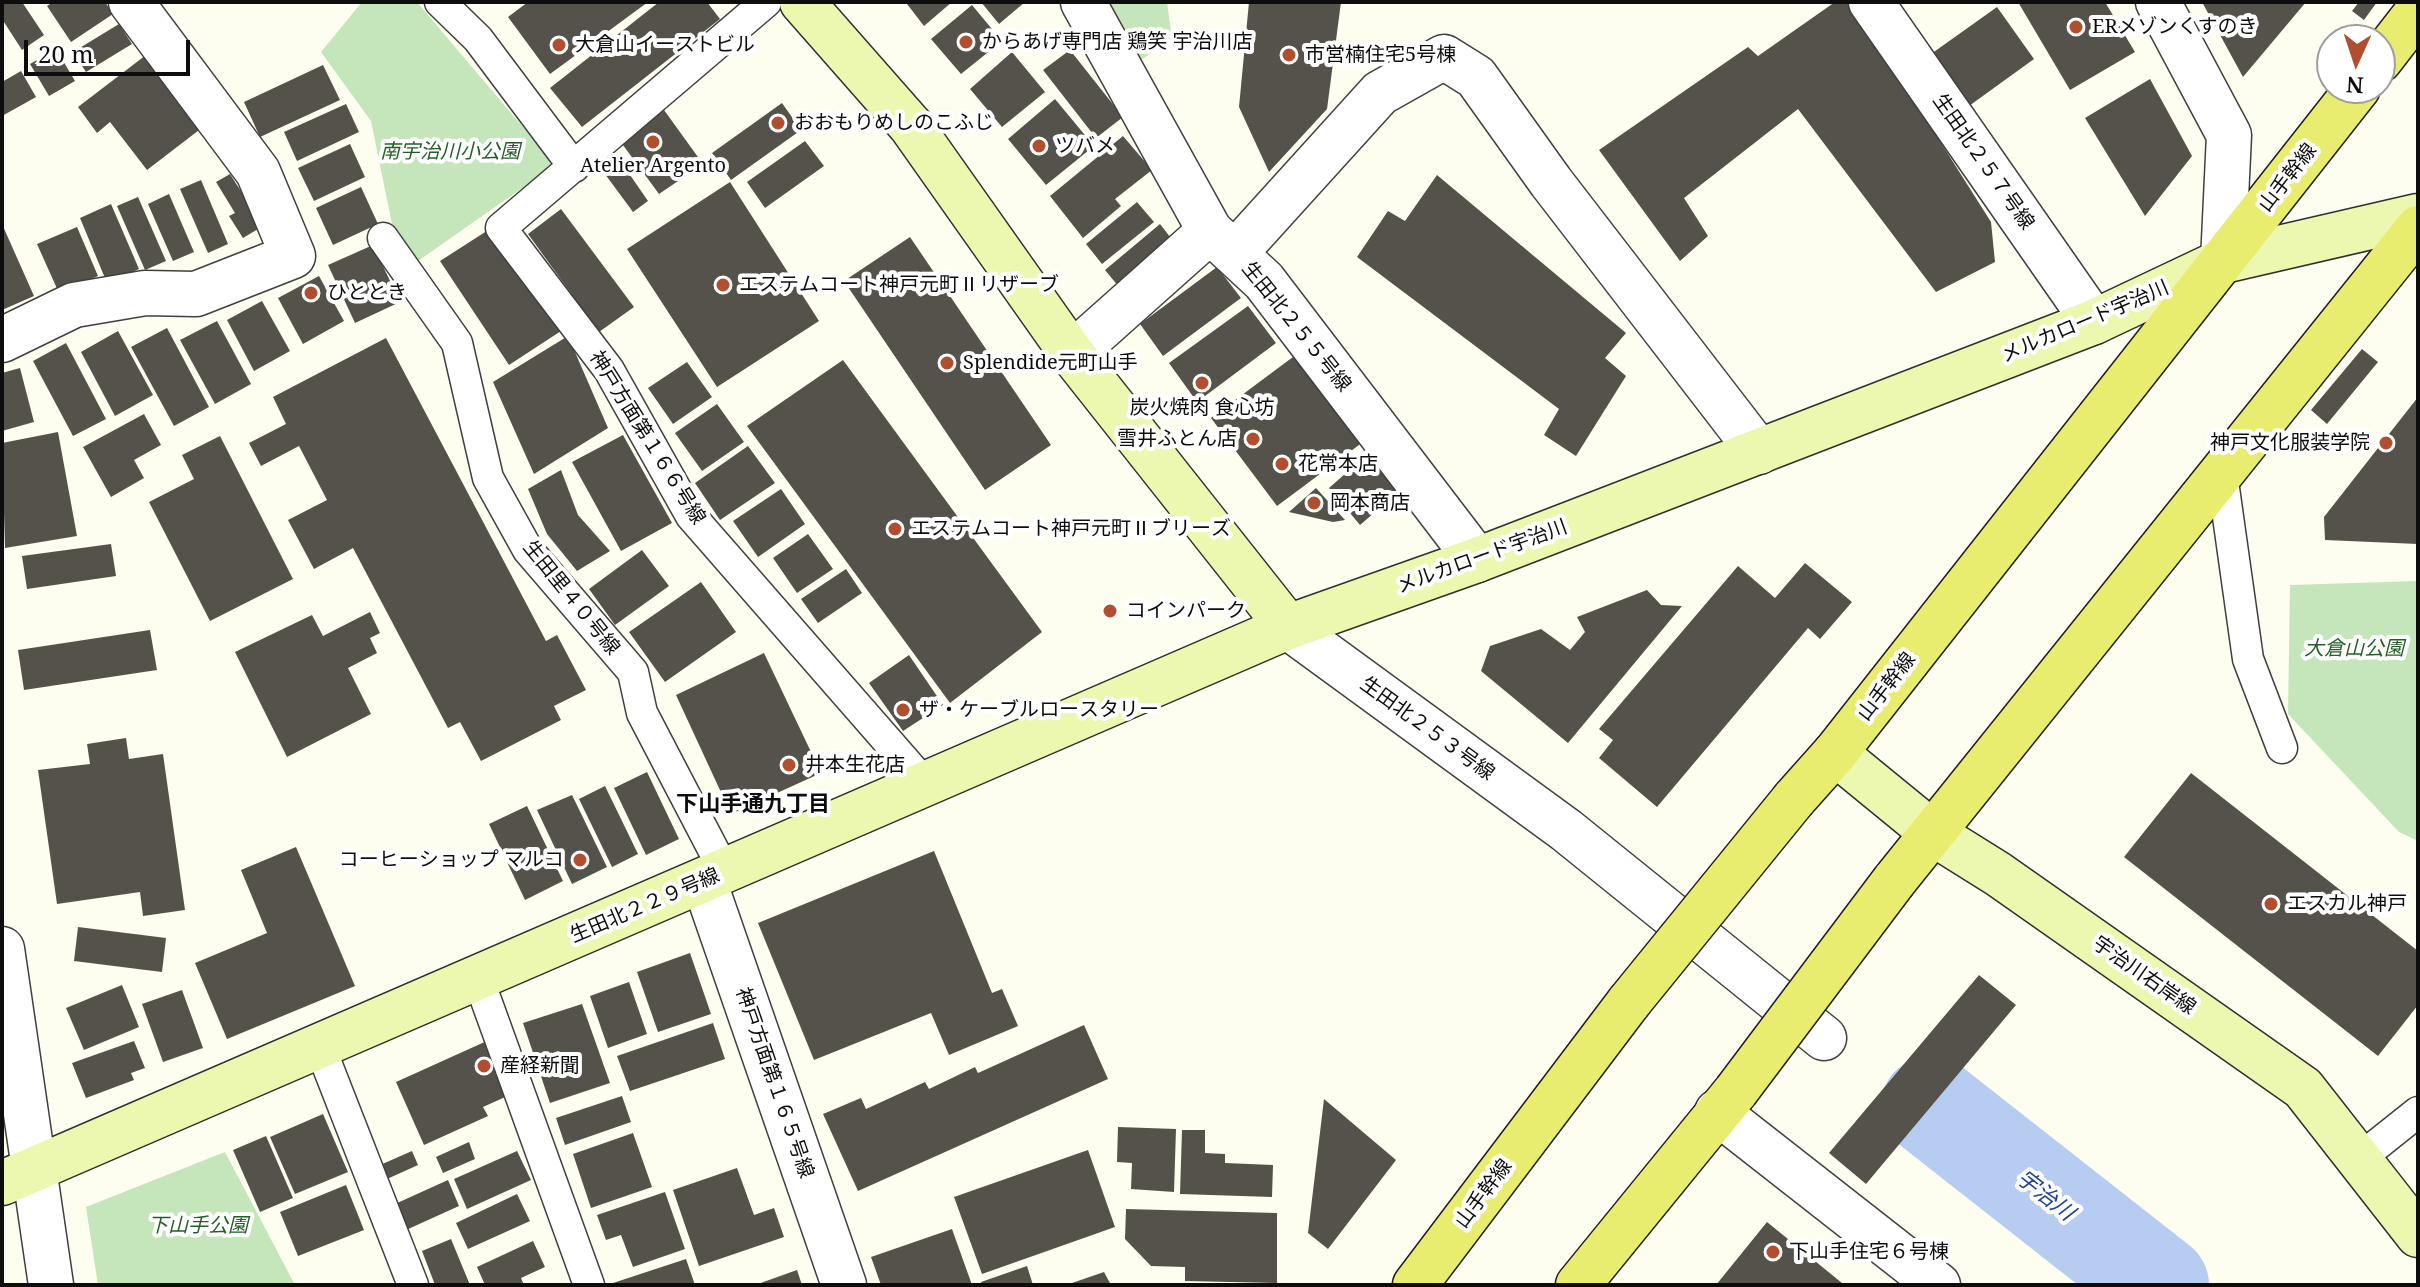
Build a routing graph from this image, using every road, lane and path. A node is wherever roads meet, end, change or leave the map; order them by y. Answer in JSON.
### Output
{"nodes":[{"id":1,"x":131,"y":2,"type":"edge"},
{"id":2,"x":440,"y":2,"type":"edge"},
{"id":3,"x":766,"y":2,"type":"edge"},
{"id":4,"x":802,"y":2,"type":"edge"},
{"id":5,"x":1083,"y":2,"type":"edge"},
{"id":6,"x":1871,"y":2,"type":"edge"},
{"id":7,"x":2158,"y":2,"type":"edge"},
{"id":8,"x":2418,"y":11,"type":"edge"},
{"id":9,"x":2396,"y":39,"type":"edge"},
{"id":10,"x":2346,"y":104,"type":"edge"},
{"id":11,"x":574,"y":167,"type":"junction"},
{"id":12,"x":2418,"y":216,"type":"edge"},
{"id":13,"x":2418,"y":228,"type":"edge"},
{"id":14,"x":383,"y":238,"type":"dead end"},
{"id":15,"x":1222,"y":242,"type":"junction"},
{"id":16,"x":2223,"y":261,"type":"junction"},
{"id":17,"x":2094,"y":322,"type":"junction"},
{"id":18,"x":2,"y":340,"type":"edge"},
{"id":19,"x":1072,"y":354,"type":"junction"},
{"id":20,"x":1759,"y":452,"type":"junction"},
{"id":21,"x":2222,"y":474,"type":"junction"},
{"id":22,"x":1477,"y":560,"type":"junction"},
{"id":23,"x":1288,"y":627,"type":"junction"},
{"id":24,"x":2282,"y":748,"type":"dead end"},
{"id":25,"x":1835,"y":753,"type":"junction"},
{"id":26,"x":926,"y":785,"type":"junction"},
{"id":27,"x":1934,"y":834,"type":"junction"},
{"id":28,"x":715,"y":876,"type":"junction"},
{"id":29,"x":2,"y":949,"type":"edge"},
{"id":30,"x":478,"y":978,"type":"junction"},
{"id":31,"x":1824,"y":1038,"type":"dead end"},
{"id":32,"x":320,"y":1047,"type":"junction"},
{"id":33,"x":1727,"y":1101,"type":"junction"},
{"id":34,"x":2418,"y":1112,"type":"edge"},
{"id":35,"x":2359,"y":1159,"type":"junction"},
{"id":36,"x":17,"y":1177,"type":"edge"},
{"id":37,"x":2418,"y":1235,"type":"edge"},
{"id":38,"x":51,"y":1285,"type":"edge"},
{"id":39,"x":413,"y":1285,"type":"edge"},
{"id":40,"x":589,"y":1285,"type":"edge"},
{"id":41,"x":844,"y":1285,"type":"edge"},
{"id":42,"x":1415,"y":1285,"type":"edge"},
{"id":43,"x":1578,"y":1285,"type":"edge"},
{"id":44,"x":1938,"y":1285,"type":"edge"}],
"edges":[{"from":1,"to":18,"type":"street"},
{"from":2,"to":11,"type":"lane"},
{"from":3,"to":11,"type":"lane","name":"神戸方面第１６６号線"},
{"from":4,"to":19,"type":"street"},
{"from":5,"to":15,"type":"street","name":"生田北２５５号線"},
{"from":6,"to":17,"type":"street","name":"生田北２５７号線"},
{"from":7,"to":16,"type":"street"},
{"from":8,"to":9,"type":"main road"},
{"from":10,"to":16,"type":"main road","name":"山手幹線"},
{"from":11,"to":26,"type":"lane","name":"神戸方面第１６６号線"},
{"from":12,"to":16,"type":"street","name":"メルカロード宇治川"},
{"from":13,"to":21,"type":"main road"},
{"from":14,"to":28,"type":"lane","name":"生田里４０号線"},
{"from":15,"to":19,"type":"street"},
{"from":15,"to":20,"type":"street"},
{"from":15,"to":22,"type":"street","name":"生田北２５５号線"},
{"from":16,"to":17,"type":"street","name":"メルカロード宇治川"},
{"from":16,"to":25,"type":"main road","name":"山手幹線"},
{"from":17,"to":20,"type":"street","name":"メルカロード宇治川"},
{"from":19,"to":23,"type":"street"},
{"from":20,"to":22,"type":"street","name":"メルカロード宇治川"},
{"from":21,"to":24,"type":"lane"},
{"from":21,"to":27,"type":"main road"},
{"from":22,"to":23,"type":"street","name":"メルカロード宇治川"},
{"from":23,"to":26,"type":"street","name":"生田北２２９号線"},
{"from":23,"to":31,"type":"street","name":"生田北２５３号線"},
{"from":25,"to":27,"type":"street","name":"宇治川右岸線"},
{"from":25,"to":42,"type":"main road","name":"山手幹線","bridge":true},
{"from":26,"to":28,"type":"street","name":"生田北２２９号線"},
{"from":27,"to":33,"type":"main road","bridge":true},
{"from":27,"to":35,"type":"street","name":"宇治川右岸線"},
{"from":28,"to":30,"type":"street","name":"生田北２２９号線"},
{"from":28,"to":41,"type":"street","name":"神戸方面第１６５号線"},
{"from":29,"to":36,"type":"street"},
{"from":30,"to":32,"type":"street","name":"生田北２２９号線"},
{"from":30,"to":40,"type":"lane"},
{"from":32,"to":36,"type":"street","name":"生田北２２９号線"},
{"from":32,"to":39,"type":"lane"},
{"from":33,"to":43,"type":"main road"},
{"from":33,"to":44,"type":"street"},
{"from":34,"to":35,"type":"lane"},
{"from":35,"to":37,"type":"street","name":"宇治川右岸線"},
{"from":36,"to":38,"type":"street"}]}
